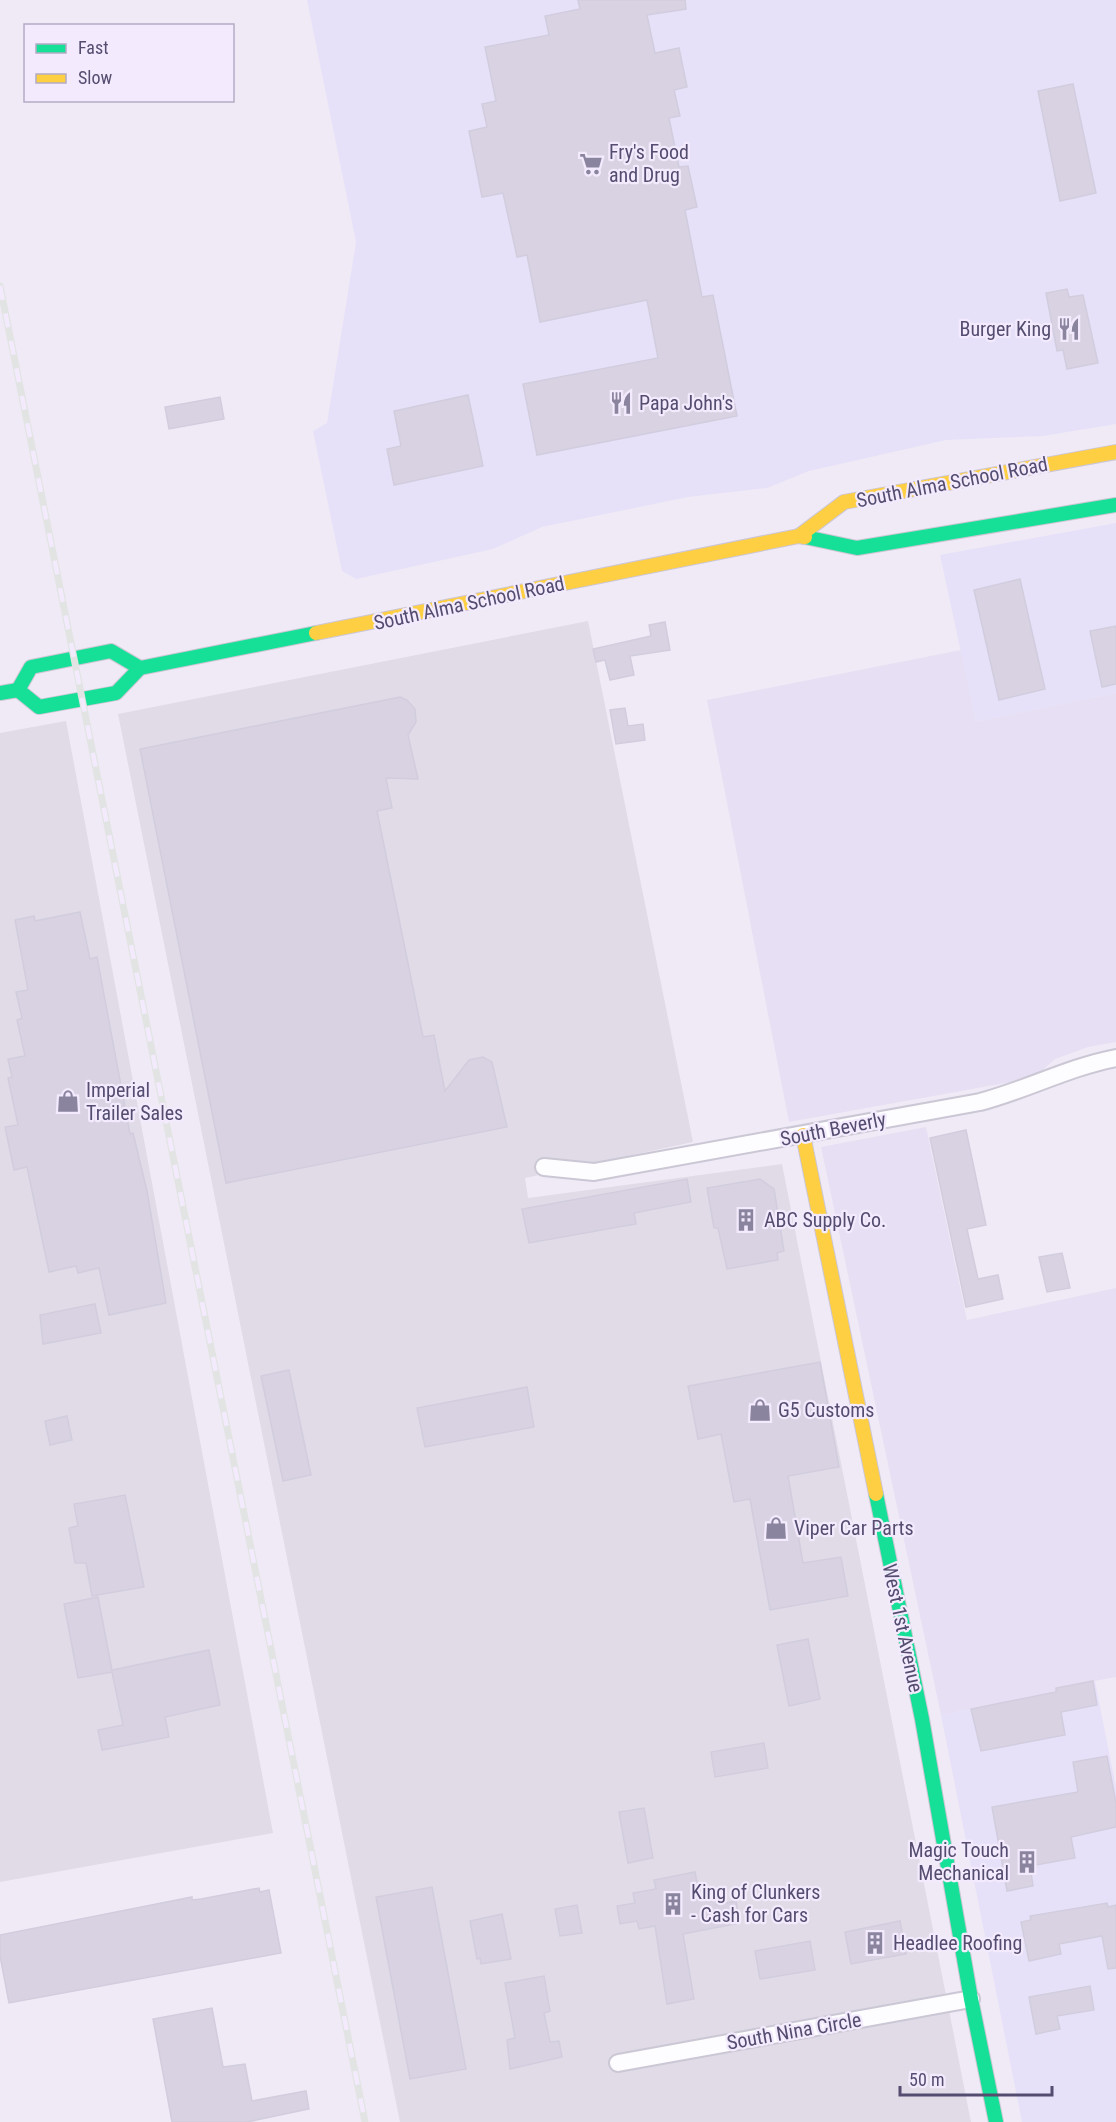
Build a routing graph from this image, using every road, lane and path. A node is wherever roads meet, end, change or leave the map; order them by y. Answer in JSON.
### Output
{"nodes":[{"id":1,"x":1116,"y":452,"type":"edge"},
{"id":2,"x":1116,"y":505,"type":"edge"},
{"id":3,"x":798,"y":536,"type":"junction"},
{"id":4,"x":140,"y":668,"type":"junction"},
{"id":5,"x":18,"y":690,"type":"junction"},
{"id":6,"x":0,"y":693,"type":"edge"},
{"id":7,"x":1116,"y":1058,"type":"edge"},
{"id":8,"x":803,"y":1135,"type":"junction"},
{"id":9,"x":544,"y":1167,"type":"dead end"},
{"id":10,"x":971,"y":1999,"type":"junction"},
{"id":11,"x":618,"y":2062,"type":"dead end"},
{"id":12,"x":996,"y":2122,"type":"edge"}],
"edges":[{"from":1,"to":3,"type":"main road","name":"South Alma School Road"},
{"from":2,"to":3,"type":"main road","name":"South Alma School Road"},
{"from":3,"to":4,"type":"main road","name":"South Alma School Road"},
{"from":4,"to":5,"type":"main road"},
{"from":4,"to":5,"type":"main road"},
{"from":5,"to":6,"type":"main road"},
{"from":7,"to":8,"type":"street","name":"South Beverly"},
{"from":8,"to":9,"type":"street","name":"South Beverly"},
{"from":8,"to":10,"type":"main road","name":"West 1st Avenue"},
{"from":10,"to":11,"type":"street","name":"South Nina Circle"},
{"from":10,"to":12,"type":"main road","name":"West 1st Avenue"}]}
